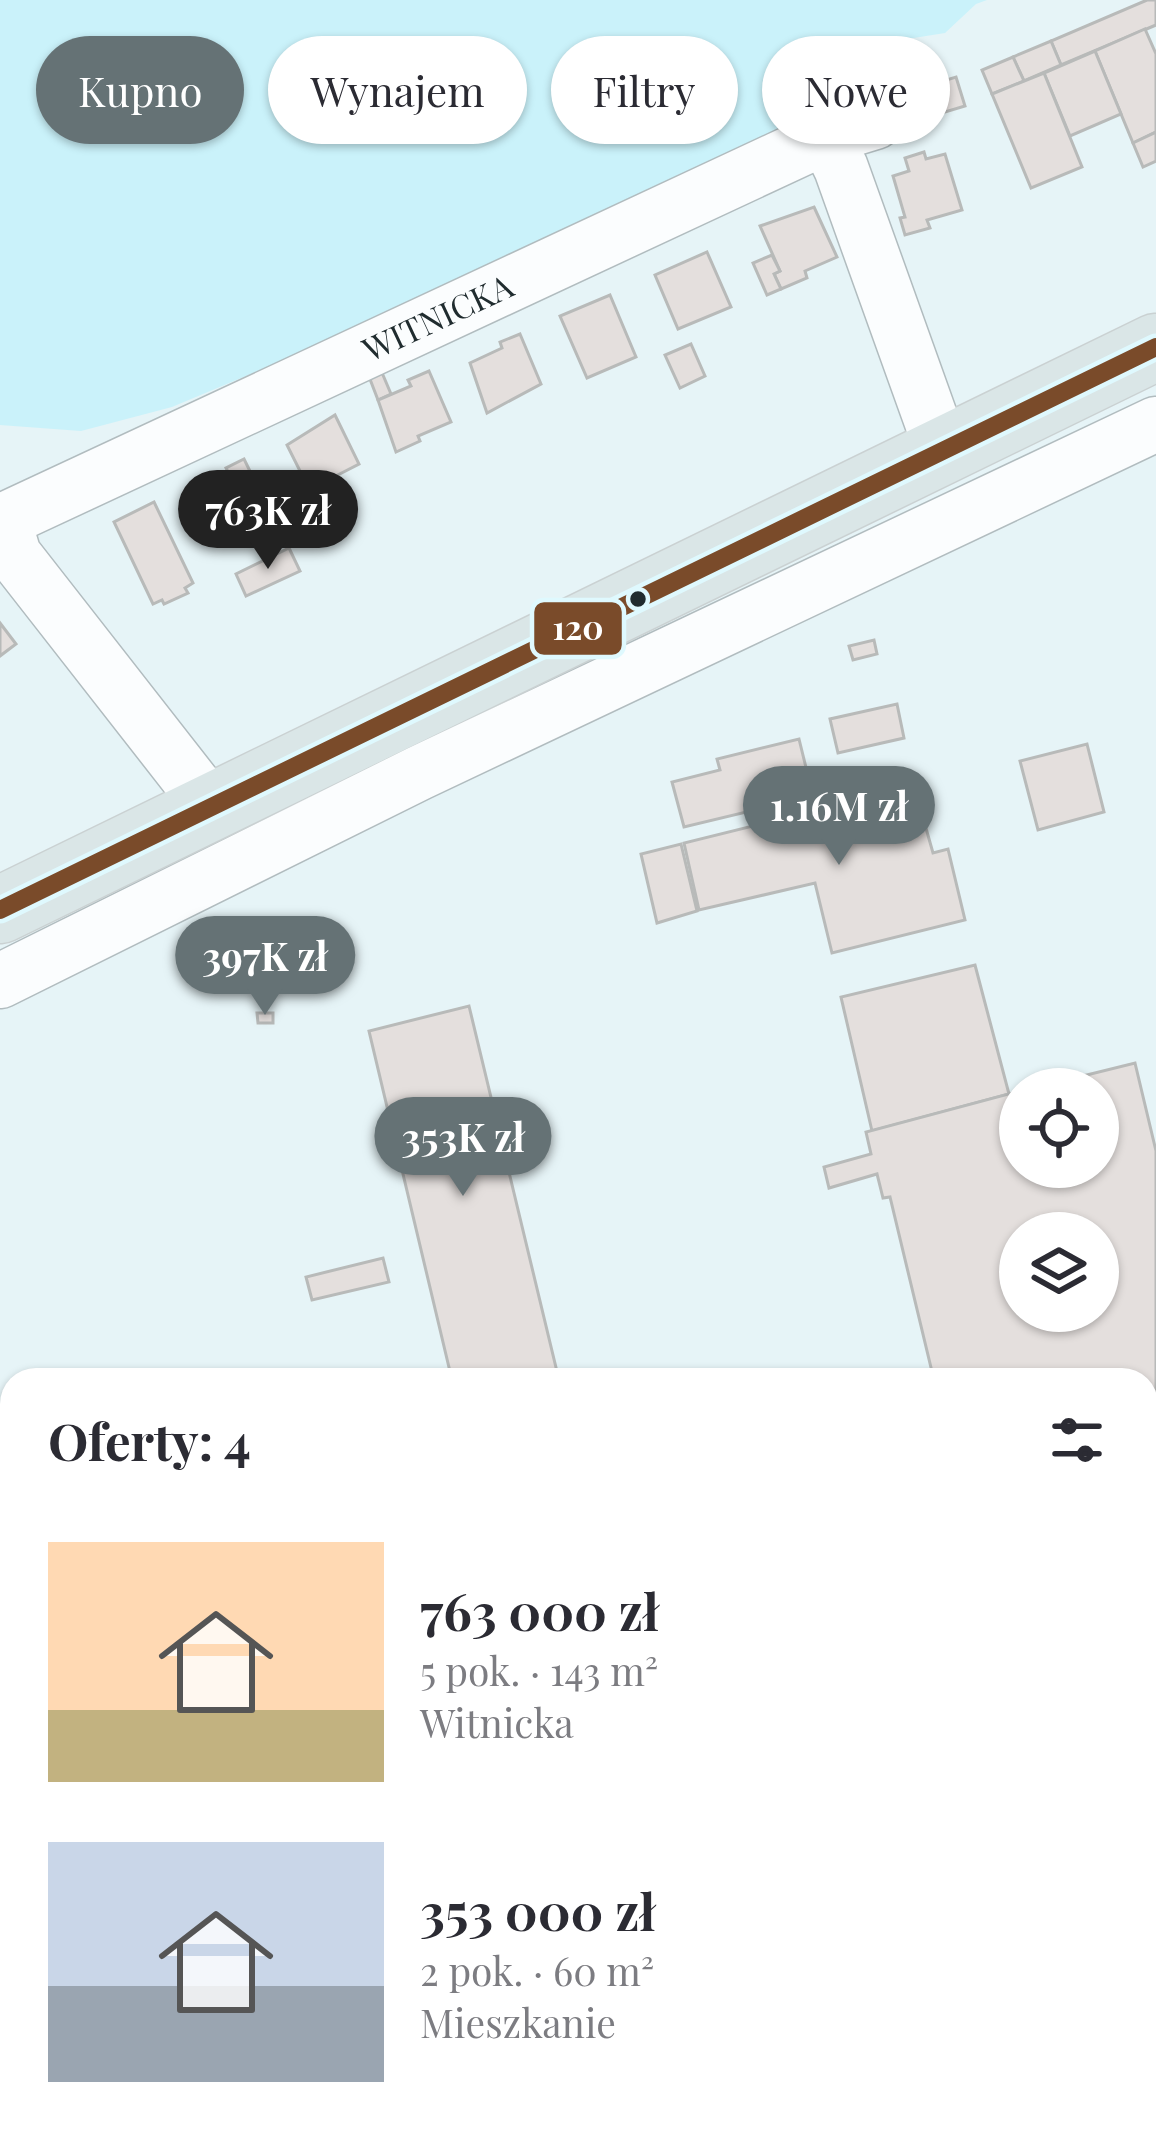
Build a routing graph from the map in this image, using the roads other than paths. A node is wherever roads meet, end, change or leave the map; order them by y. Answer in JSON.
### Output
{"nodes":[{"id":1,"x":1156,"y":347,"type":"edge"},
{"id":2,"x":1156,"y":424,"type":"edge"},
{"id":3,"x":942,"y":450,"type":"junction"},
{"id":4,"x":2,"y":521,"type":"edge"},
{"id":5,"x":211,"y":807,"type":"junction"},
{"id":6,"x":0,"y":910,"type":"edge"},
{"id":7,"x":0,"y":981,"type":"edge"}],
"edges":[{"from":1,"to":3,"type":"main road"},
{"from":2,"to":7,"type":"street"},
{"from":3,"to":4,"type":"street","name":"WITNICKA"},
{"from":3,"to":5,"type":"main road"},
{"from":4,"to":5,"type":"street","name":"WITNICKA"},
{"from":5,"to":6,"type":"main road"}]}
